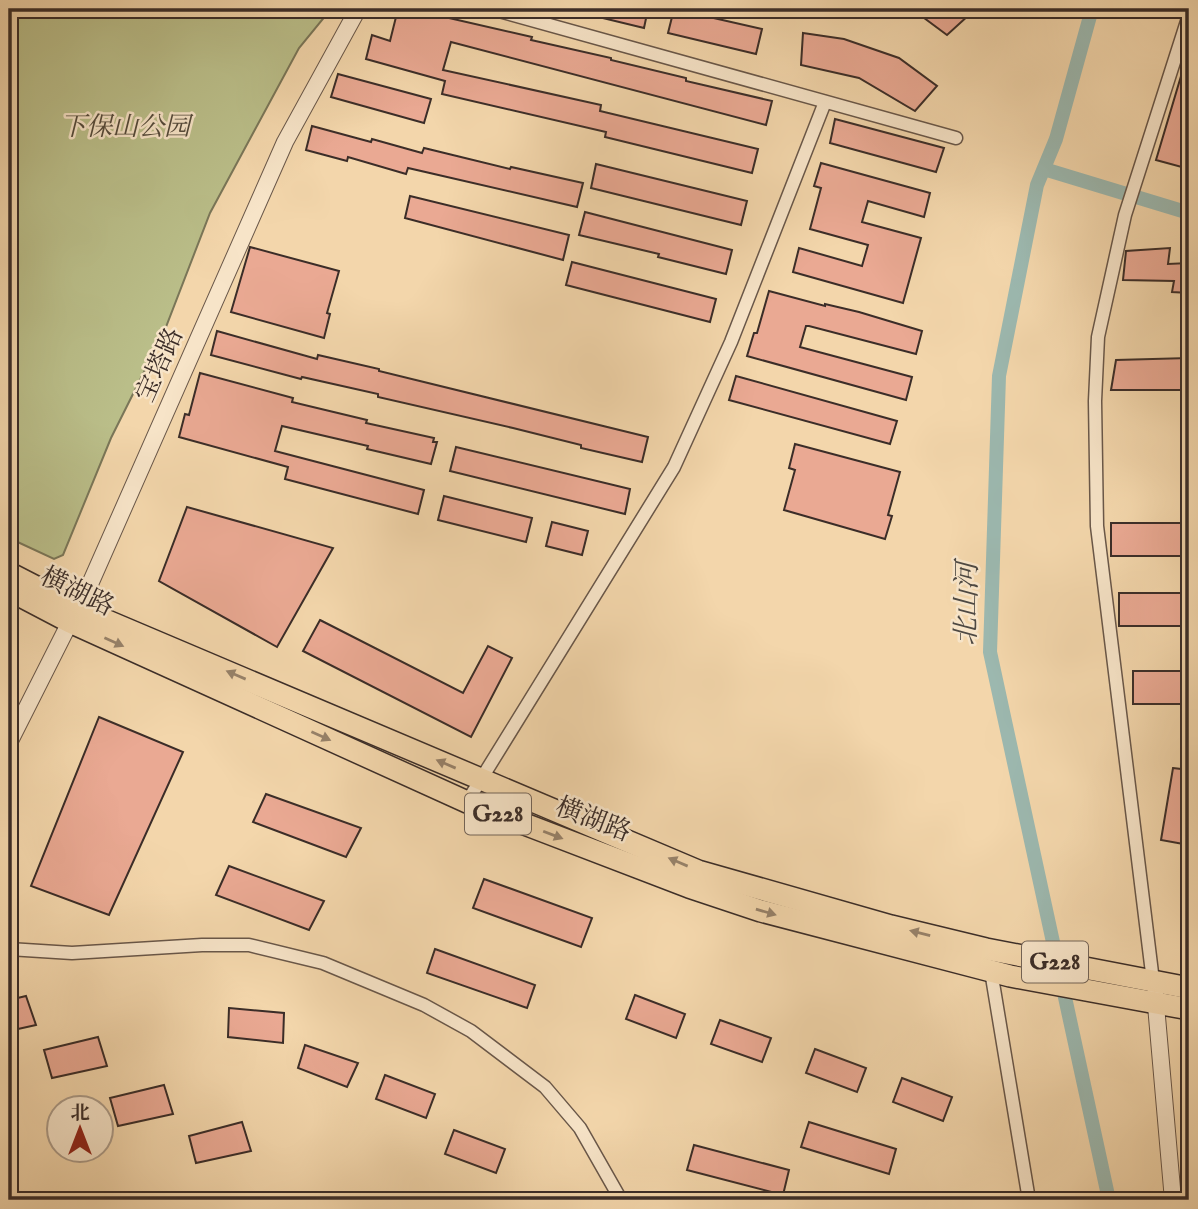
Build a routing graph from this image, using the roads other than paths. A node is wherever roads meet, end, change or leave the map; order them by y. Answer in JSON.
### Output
{"nodes":[{"id":1,"x":358,"y":9,"type":"edge"},
{"id":2,"x":492,"y":9,"type":"edge"},
{"id":3,"x":1189,"y":18,"type":"edge"},
{"id":4,"x":825,"y":102,"type":"junction"},
{"id":5,"x":956,"y":138,"type":"dead end"},
{"id":6,"x":9,"y":573,"type":"edge"},
{"id":7,"x":9,"y":590,"type":"edge"},
{"id":8,"x":74,"y":615,"type":"junction"},
{"id":9,"x":9,"y":743,"type":"edge"},
{"id":10,"x":481,"y":779,"type":"junction"},
{"id":11,"x":467,"y":802,"type":"junction"},
{"id":12,"x":9,"y":949,"type":"edge"},
{"id":13,"x":1001,"y":974,"type":"junction"},
{"id":14,"x":1153,"y":981,"type":"junction"},
{"id":15,"x":1189,"y":988,"type":"edge"},
{"id":16,"x":1157,"y":1003,"type":"junction"},
{"id":17,"x":1189,"y":1009,"type":"edge"},
{"id":18,"x":621,"y":1200,"type":"edge"},
{"id":19,"x":1029,"y":1200,"type":"edge"},
{"id":20,"x":1173,"y":1200,"type":"edge"}],
"edges":[{"from":1,"to":8,"type":"street","name":"宝塔路"},
{"from":2,"to":4,"type":"street"},
{"from":3,"to":14,"type":"street"},
{"from":4,"to":5,"type":"street"},
{"from":4,"to":10,"type":"street"},
{"from":6,"to":8,"type":"highway","name":"横湖路","number":"G228"},
{"from":7,"to":8,"type":"highway","name":"横湖路","number":"G228"},
{"from":8,"to":9,"type":"street","name":"宝塔路"},
{"from":10,"to":8,"type":"highway","name":"横湖路","number":"G228","one_way":true},
{"from":8,"to":11,"type":"highway","name":"横湖路","number":"G228","one_way":true},
{"from":10,"to":11,"type":"street"},
{"from":14,"to":10,"type":"highway","name":"横湖路","number":"G228","one_way":true},
{"from":11,"to":13,"type":"highway","name":"横湖路","number":"G228","one_way":true},
{"from":12,"to":18,"type":"street"},
{"from":13,"to":16,"type":"highway","name":"横湖路","number":"G228"},
{"from":13,"to":19,"type":"street"},
{"from":14,"to":15,"type":"highway","name":"横湖路","number":"G228"},
{"from":14,"to":16,"type":"street"},
{"from":16,"to":17,"type":"highway","name":"横湖路","number":"G228"},
{"from":16,"to":20,"type":"street"}]}
